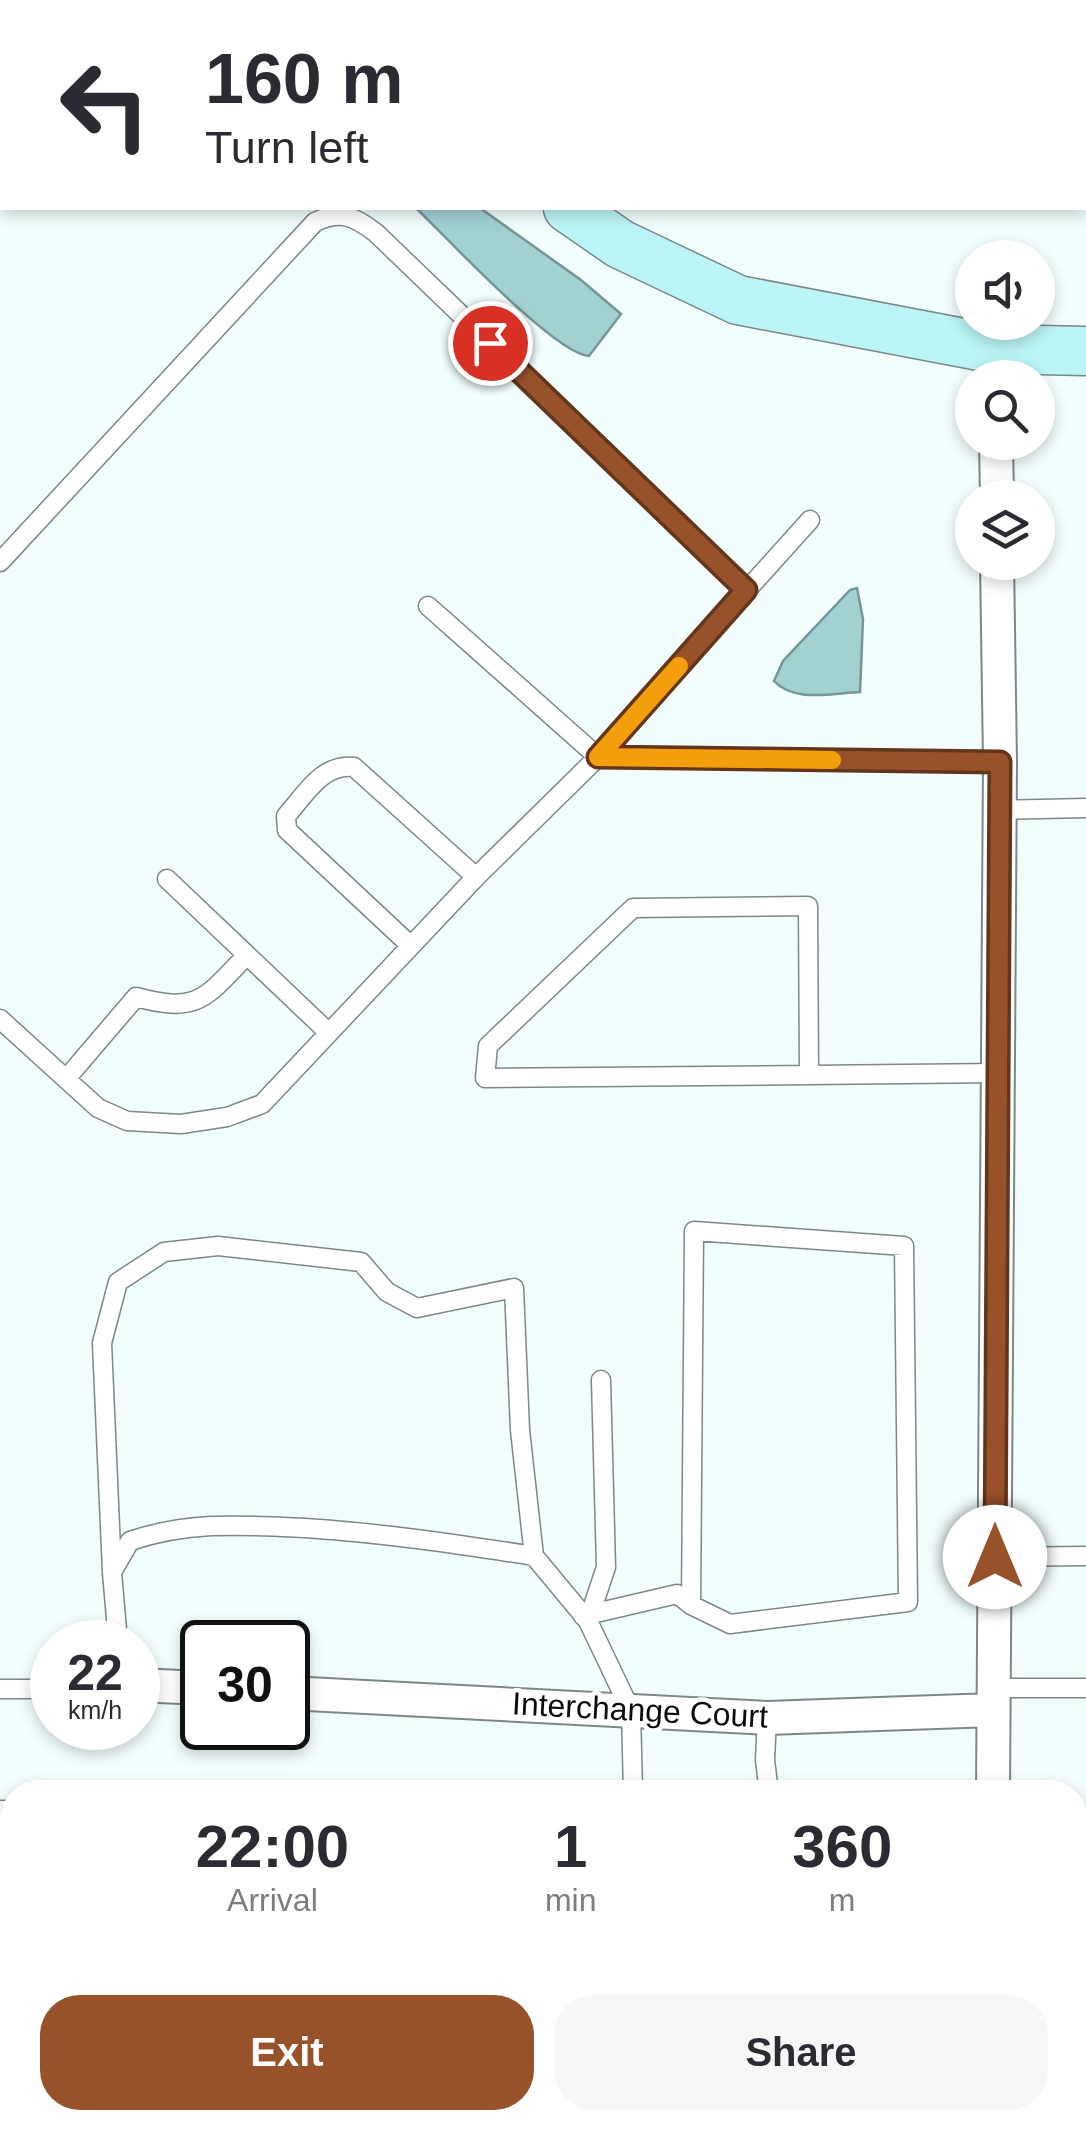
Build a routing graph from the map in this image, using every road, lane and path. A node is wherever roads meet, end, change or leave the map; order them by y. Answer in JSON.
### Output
{"nodes":[{"id":1,"x":571,"y":210,"type":"edge"},
{"id":2,"x":1086,"y":351,"type":"edge"},
{"id":3,"x":983,"y":360,"type":"edge"},
{"id":4,"x":1018,"y":360,"type":"edge"},
{"id":5,"x":810,"y":520,"type":"dead end"},
{"id":6,"x":0,"y":562,"type":"edge"},
{"id":7,"x":998,"y":580,"type":"edge"},
{"id":8,"x":746,"y":590,"type":"junction"},
{"id":9,"x":428,"y":606,"type":"dead end"},
{"id":10,"x":598,"y":757,"type":"junction"},
{"id":11,"x":1000,"y":762,"type":"junction"},
{"id":12,"x":1086,"y":808,"type":"edge"},
{"id":13,"x":998,"y":810,"type":"junction"},
{"id":14,"x":476,"y":877,"type":"junction"},
{"id":15,"x":167,"y":879,"type":"dead end"},
{"id":16,"x":411,"y":946,"type":"junction"},
{"id":17,"x":247,"y":955,"type":"junction"},
{"id":18,"x":0,"y":1019,"type":"edge"},
{"id":19,"x":329,"y":1032,"type":"junction"},
{"id":20,"x":998,"y":1073,"type":"junction"},
{"id":21,"x":808,"y":1075,"type":"junction"},
{"id":22,"x":66,"y":1079,"type":"junction"},
{"id":23,"x":601,"y":1380,"type":"dead end"},
{"id":24,"x":534,"y":1556,"type":"junction"},
{"id":25,"x":1086,"y":1556,"type":"edge"},
{"id":26,"x":995,"y":1557,"type":"junction"},
{"id":27,"x":112,"y":1572,"type":"junction"},
{"id":28,"x":691,"y":1605,"type":"junction"},
{"id":29,"x":587,"y":1617,"type":"junction"},
{"id":30,"x":116,"y":1620,"type":"edge"},
{"id":31,"x":1086,"y":1688,"type":"edge"},
{"id":32,"x":0,"y":1689,"type":"edge"},
{"id":33,"x":30,"y":1689,"type":"edge"},
{"id":34,"x":310,"y":1693,"type":"edge"},
{"id":35,"x":993,"y":1699,"type":"junction"},
{"id":36,"x":631,"y":1710,"type":"junction"},
{"id":37,"x":767,"y":1718,"type":"junction"},
{"id":38,"x":632,"y":1780,"type":"edge"},
{"id":39,"x":768,"y":1780,"type":"edge"},
{"id":40,"x":993,"y":1780,"type":"edge"}],
"edges":[{"from":1,"to":3,"type":"main road"},
{"from":2,"to":4,"type":"main road"},
{"from":5,"to":8,"type":"lane"},
{"from":6,"to":8,"type":"lane"},
{"from":7,"to":11,"type":"street"},
{"from":8,"to":10,"type":"lane"},
{"from":9,"to":10,"type":"lane"},
{"from":10,"to":11,"type":"lane"},
{"from":10,"to":14,"type":"lane"},
{"from":11,"to":13,"type":"street"},
{"from":12,"to":13,"type":"lane"},
{"from":13,"to":20,"type":"street"},
{"from":14,"to":16,"type":"lane"},
{"from":14,"to":16,"type":"lane"},
{"from":15,"to":17,"type":"lane"},
{"from":16,"to":19,"type":"lane"},
{"from":17,"to":19,"type":"lane"},
{"from":17,"to":22,"type":"lane"},
{"from":18,"to":22,"type":"lane"},
{"from":19,"to":22,"type":"lane"},
{"from":20,"to":21,"type":"lane"},
{"from":20,"to":26,"type":"street"},
{"from":21,"to":21,"type":"lane"},
{"from":23,"to":29,"type":"lane"},
{"from":24,"to":27,"type":"lane"},
{"from":24,"to":27,"type":"lane"},
{"from":24,"to":29,"type":"lane"},
{"from":25,"to":26,"type":"lane"},
{"from":26,"to":35,"type":"street"},
{"from":27,"to":30,"type":"lane"},
{"from":28,"to":28,"type":"lane"},
{"from":28,"to":29,"type":"lane"},
{"from":29,"to":36,"type":"lane"},
{"from":31,"to":35,"type":"lane"},
{"from":32,"to":33,"type":"lane"},
{"from":34,"to":36,"type":"street","name":"Interchange Court"},
{"from":35,"to":37,"type":"street","name":"Interchange Court"},
{"from":35,"to":40,"type":"street"},
{"from":36,"to":37,"type":"street","name":"Interchange Court"},
{"from":36,"to":38,"type":"lane"},
{"from":37,"to":39,"type":"lane"}]}
